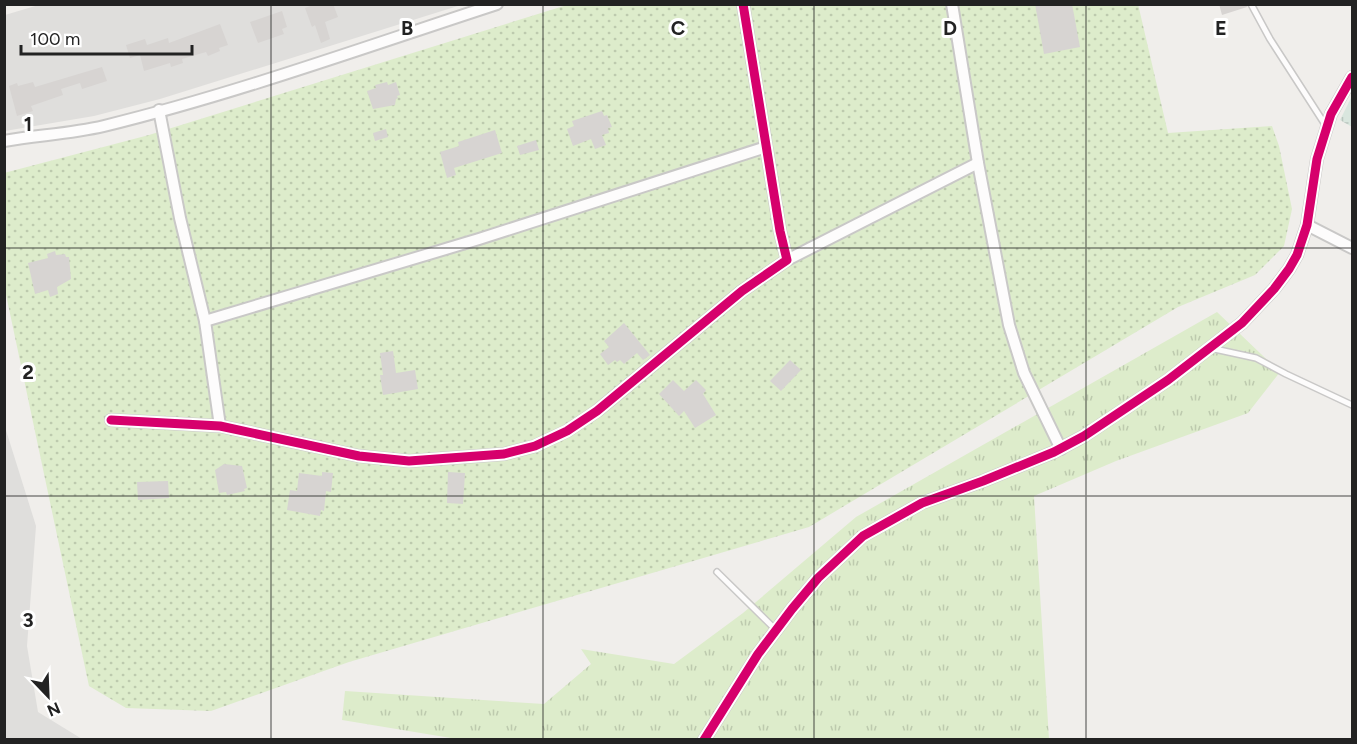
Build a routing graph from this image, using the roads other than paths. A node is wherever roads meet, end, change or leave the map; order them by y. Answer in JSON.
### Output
{"nodes":[{"id":1,"x":497,"y":4,"type":"edge"},
{"id":2,"x":743,"y":4,"type":"edge"},
{"id":3,"x":952,"y":4,"type":"edge"},
{"id":4,"x":1251,"y":4,"type":"edge"},
{"id":5,"x":1353,"y":77,"type":"edge"},
{"id":6,"x":159,"y":110,"type":"junction"},
{"id":7,"x":1327,"y":127,"type":"junction"},
{"id":8,"x":4,"y":141,"type":"edge"},
{"id":9,"x":766,"y":147,"type":"junction"},
{"id":10,"x":978,"y":163,"type":"junction"},
{"id":11,"x":1307,"y":225,"type":"junction"},
{"id":12,"x":1353,"y":248,"type":"edge"},
{"id":13,"x":787,"y":260,"type":"junction"},
{"id":14,"x":205,"y":321,"type":"junction"},
{"id":15,"x":1210,"y":348,"type":"junction"},
{"id":16,"x":1353,"y":405,"type":"edge"},
{"id":17,"x":111,"y":420,"type":"dead end"},
{"id":18,"x":220,"y":426,"type":"junction"},
{"id":19,"x":1061,"y":448,"type":"junction"},
{"id":20,"x":717,"y":572,"type":"dead end"},
{"id":21,"x":776,"y":630,"type":"junction"},
{"id":22,"x":704,"y":740,"type":"edge"}],
"edges":[{"from":1,"to":6,"type":"street"},
{"from":2,"to":9,"type":"street"},
{"from":3,"to":10,"type":"street"},
{"from":4,"to":7,"type":"lane"},
{"from":5,"to":7,"type":"street"},
{"from":6,"to":8,"type":"street"},
{"from":6,"to":14,"type":"street"},
{"from":7,"to":11,"type":"street"},
{"from":9,"to":13,"type":"street"},
{"from":9,"to":14,"type":"street"},
{"from":10,"to":13,"type":"street"},
{"from":10,"to":19,"type":"street"},
{"from":11,"to":12,"type":"street"},
{"from":11,"to":15,"type":"street"},
{"from":13,"to":18,"type":"street"},
{"from":14,"to":18,"type":"street"},
{"from":15,"to":16,"type":"lane"},
{"from":15,"to":19,"type":"street"},
{"from":17,"to":18,"type":"street"},
{"from":19,"to":21,"type":"street"},
{"from":20,"to":21,"type":"lane"},
{"from":21,"to":22,"type":"street"}]}
